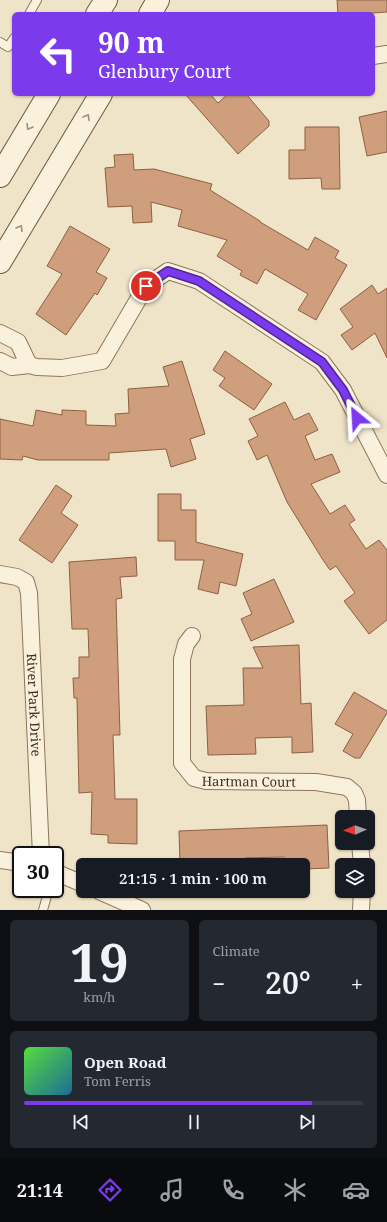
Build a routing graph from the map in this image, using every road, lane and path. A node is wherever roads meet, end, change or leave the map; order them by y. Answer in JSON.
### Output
{"nodes":[{"id":1,"x":37,"y":0,"type":"edge"},
{"id":2,"x":106,"y":0,"type":"edge"},
{"id":3,"x":158,"y":0,"type":"edge"},
{"id":4,"x":30,"y":12,"type":"edge"},
{"id":5,"x":98,"y":12,"type":"edge"},
{"id":6,"x":151,"y":12,"type":"edge"},
{"id":7,"x":12,"y":41,"type":"edge"},
{"id":8,"x":0,"y":42,"type":"edge"},
{"id":9,"x":387,"y":54,"type":"edge"},
{"id":10,"x":375,"y":56,"type":"edge"},
{"id":11,"x":48,"y":96,"type":"edge"},
{"id":12,"x":101,"y":96,"type":"edge"},
{"id":13,"x":0,"y":176,"type":"edge"},
{"id":14,"x":0,"y":262,"type":"edge"},
{"id":15,"x":0,"y":333,"type":"edge"},
{"id":16,"x":0,"y":361,"type":"edge"},
{"id":17,"x":29,"y":365,"type":"junction"},
{"id":18,"x":387,"y":475,"type":"edge"},
{"id":19,"x":0,"y":574,"type":"edge"},
{"id":20,"x":192,"y":636,"type":"dead end"},
{"id":21,"x":358,"y":810,"type":"edge"},
{"id":22,"x":41,"y":846,"type":"edge"},
{"id":23,"x":0,"y":860,"type":"edge"},
{"id":24,"x":12,"y":862,"type":"edge"},
{"id":25,"x":64,"y":876,"type":"edge"},
{"id":26,"x":76,"y":881,"type":"edge"},
{"id":27,"x":46,"y":898,"type":"edge"},
{"id":28,"x":115,"y":898,"type":"edge"},
{"id":29,"x":362,"y":898,"type":"edge"},
{"id":30,"x":43,"y":910,"type":"edge"},
{"id":31,"x":142,"y":910,"type":"edge"},
{"id":32,"x":361,"y":910,"type":"edge"}],
"edges":[{"from":1,"to":4,"type":"lane"},
{"from":2,"to":5,"type":"main road"},
{"from":3,"to":6,"type":"main road"},
{"from":7,"to":8,"type":"lane"},
{"from":9,"to":10,"type":"street"},
{"from":11,"to":13,"type":"main road","one_way":true},
{"from":14,"to":12,"type":"main road","one_way":true},
{"from":15,"to":17,"type":"street"},
{"from":16,"to":17,"type":"street"},
{"from":17,"to":18,"type":"street"},
{"from":19,"to":22,"type":"street","name":"River Park Drive"},
{"from":20,"to":21,"type":"street","name":"Hartman Court"},
{"from":23,"to":24,"type":"street"},
{"from":25,"to":26,"type":"street"},
{"from":27,"to":30,"type":"lane"},
{"from":28,"to":31,"type":"street"},
{"from":29,"to":32,"type":"street"}]}
